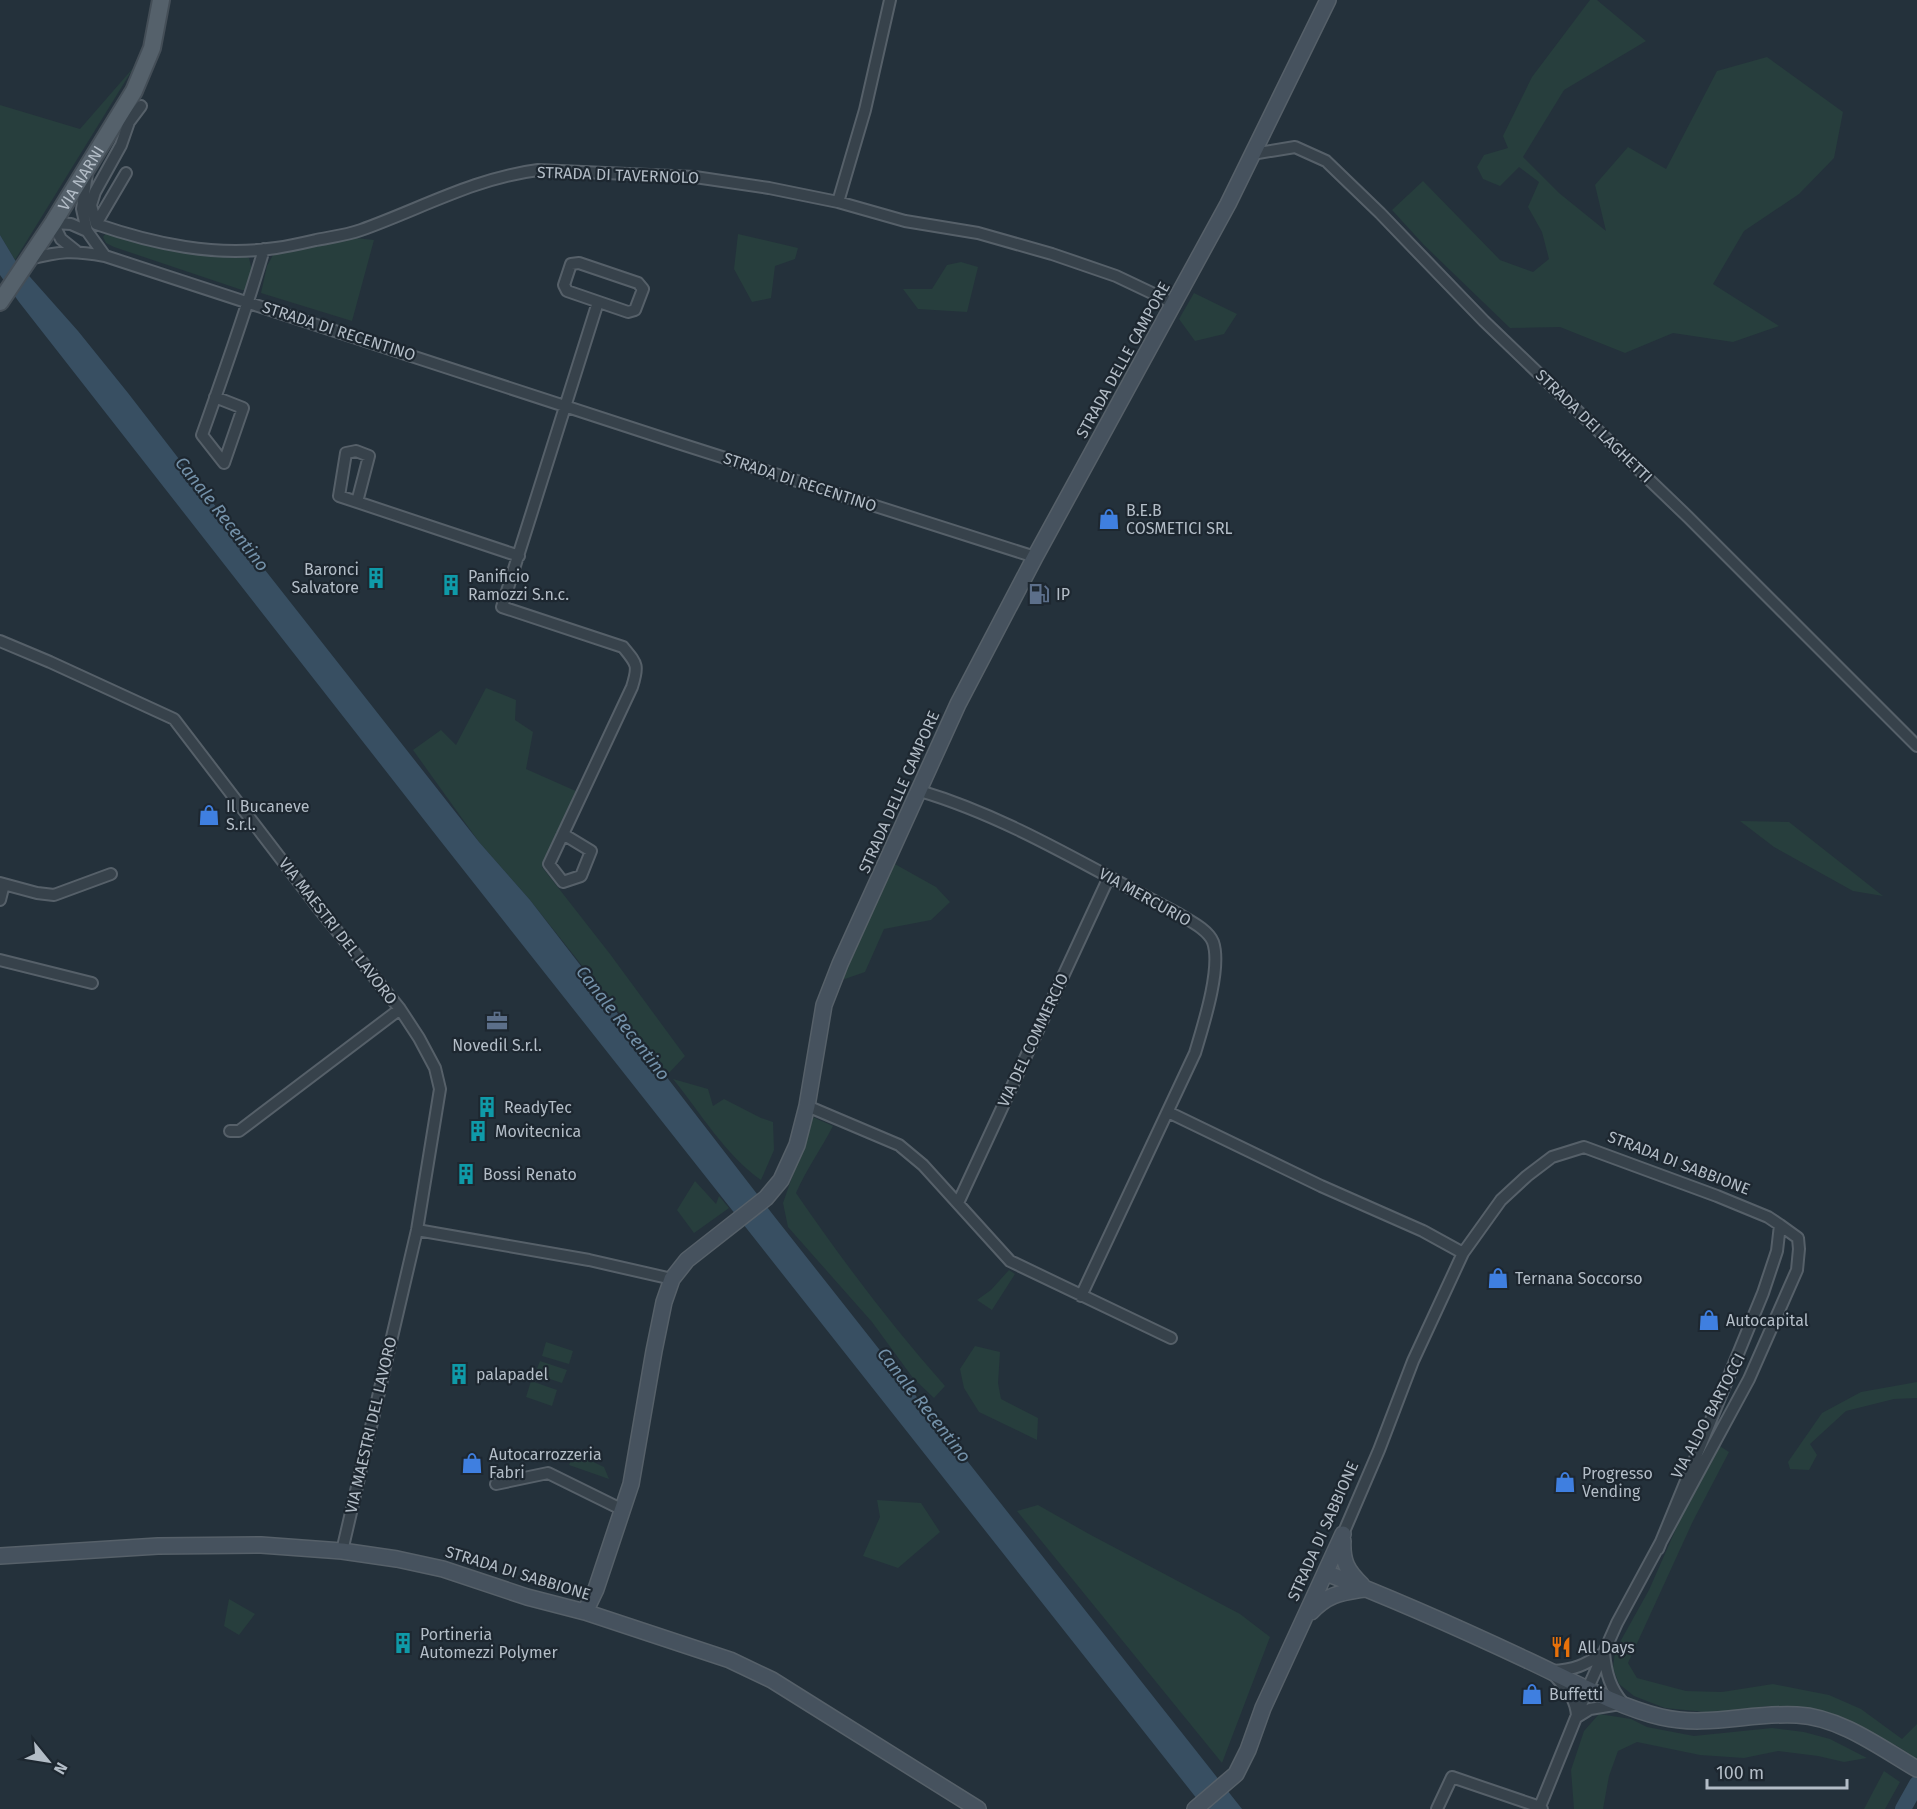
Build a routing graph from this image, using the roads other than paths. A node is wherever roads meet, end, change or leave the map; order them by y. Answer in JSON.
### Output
{"nodes":[{"id":1,"x":161,"y":0,"type":"edge"},
{"id":2,"x":890,"y":0,"type":"edge"},
{"id":3,"x":1328,"y":0,"type":"edge"},
{"id":4,"x":141,"y":106,"type":"dead end"},
{"id":5,"x":1255,"y":148,"type":"junction"},
{"id":6,"x":88,"y":168,"type":"junction"},
{"id":7,"x":126,"y":173,"type":"dead end"},
{"id":8,"x":838,"y":202,"type":"junction"},
{"id":9,"x":53,"y":223,"type":"junction"},
{"id":10,"x":96,"y":224,"type":"junction"},
{"id":11,"x":87,"y":231,"type":"junction"},
{"id":12,"x":264,"y":249,"type":"junction"},
{"id":13,"x":76,"y":251,"type":"junction"},
{"id":14,"x":105,"y":255,"type":"junction"},
{"id":15,"x":29,"y":259,"type":"junction"},
{"id":16,"x":2,"y":299,"type":"edge"},
{"id":17,"x":249,"y":302,"type":"junction"},
{"id":18,"x":598,"y":302,"type":"junction"},
{"id":19,"x":1175,"y":304,"type":"junction"},
{"id":20,"x":215,"y":397,"type":"junction"},
{"id":21,"x":565,"y":406,"type":"junction"},
{"id":22,"x":357,"y":502,"type":"junction"},
{"id":23,"x":519,"y":556,"type":"junction"},
{"id":24,"x":1035,"y":557,"type":"junction"},
{"id":25,"x":0,"y":641,"type":"edge"},
{"id":26,"x":1917,"y":746,"type":"edge"},
{"id":27,"x":920,"y":791,"type":"junction"},
{"id":28,"x":563,"y":834,"type":"junction"},
{"id":29,"x":111,"y":874,"type":"dead end"},
{"id":30,"x":1109,"y":877,"type":"junction"},
{"id":31,"x":2,"y":884,"type":"edge"},
{"id":32,"x":0,"y":900,"type":"edge"},
{"id":33,"x":0,"y":960,"type":"edge"},
{"id":34,"x":92,"y":983,"type":"dead end"},
{"id":35,"x":400,"y":1009,"type":"junction"},
{"id":36,"x":807,"y":1106,"type":"junction"},
{"id":37,"x":1168,"y":1112,"type":"junction"},
{"id":38,"x":230,"y":1131,"type":"dead end"},
{"id":39,"x":958,"y":1203,"type":"junction"},
{"id":40,"x":1780,"y":1225,"type":"junction"},
{"id":41,"x":417,"y":1230,"type":"junction"},
{"id":42,"x":1463,"y":1253,"type":"junction"},
{"id":43,"x":672,"y":1279,"type":"junction"},
{"id":44,"x":1081,"y":1296,"type":"junction"},
{"id":45,"x":1171,"y":1338,"type":"dead end"},
{"id":46,"x":496,"y":1484,"type":"dead end"},
{"id":47,"x":623,"y":1510,"type":"junction"},
{"id":48,"x":1343,"y":1534,"type":"junction"},
{"id":49,"x":1658,"y":1549,"type":"junction"},
{"id":50,"x":342,"y":1551,"type":"junction"},
{"id":51,"x":0,"y":1556,"type":"edge"},
{"id":52,"x":1326,"y":1573,"type":"junction"},
{"id":53,"x":1367,"y":1589,"type":"junction"},
{"id":54,"x":585,"y":1612,"type":"junction"},
{"id":55,"x":1304,"y":1620,"type":"junction"},
{"id":56,"x":1604,"y":1653,"type":"junction"},
{"id":57,"x":1551,"y":1671,"type":"junction"},
{"id":58,"x":1588,"y":1688,"type":"junction"},
{"id":59,"x":1623,"y":1703,"type":"junction"},
{"id":60,"x":1577,"y":1717,"type":"junction"},
{"id":61,"x":1917,"y":1769,"type":"edge"},
{"id":62,"x":1541,"y":1808,"type":"edge"},
{"id":63,"x":978,"y":1809,"type":"edge"},
{"id":64,"x":1195,"y":1809,"type":"edge"},
{"id":65,"x":1437,"y":1809,"type":"edge"}],
"edges":[{"from":1,"to":6,"type":"main road","name":"VIA NARNI"},
{"from":2,"to":8,"type":"street"},
{"from":3,"to":5,"type":"main road","name":"STRADA DELLE CAMPORE"},
{"from":4,"to":10,"type":"street"},
{"from":5,"to":19,"type":"main road","name":"STRADA DELLE CAMPORE"},
{"from":5,"to":26,"type":"street","name":"STRADA DEI LAGHETTI"},
{"from":6,"to":9,"type":"main road","name":"VIA NARNI"},
{"from":6,"to":11,"type":"street"},
{"from":7,"to":10,"type":"street"},
{"from":8,"to":12,"type":"street","name":"STRADA DI TAVERNOLO"},
{"from":8,"to":19,"type":"street","name":"STRADA DI TAVERNOLO"},
{"from":9,"to":11,"type":"street"},
{"from":9,"to":13,"type":"street"},
{"from":9,"to":15,"type":"main road","name":"VIA NARNI"},
{"from":10,"to":12,"type":"street","name":"STRADA DI TAVERNOLO"},
{"from":11,"to":14,"type":"street"},
{"from":12,"to":17,"type":"street"},
{"from":13,"to":14,"type":"street","name":"STRADA DI RECENTINO"},
{"from":13,"to":15,"type":"street","name":"STRADA DI RECENTINO"},
{"from":14,"to":17,"type":"street","name":"STRADA DI RECENTINO"},
{"from":15,"to":16,"type":"main road","name":"VIA NARNI"},
{"from":17,"to":20,"type":"street","name":"STRADA DI RECENTINO"},
{"from":17,"to":21,"type":"street","name":"STRADA DI RECENTINO"},
{"from":18,"to":18,"type":"street"},
{"from":18,"to":21,"type":"street"},
{"from":19,"to":24,"type":"main road","name":"STRADA DELLE CAMPORE"},
{"from":20,"to":20,"type":"street","name":"STRADA DI RECENTINO"},
{"from":21,"to":23,"type":"street"},
{"from":21,"to":24,"type":"street","name":"STRADA DI RECENTINO"},
{"from":22,"to":22,"type":"street"},
{"from":22,"to":23,"type":"street"},
{"from":23,"to":28,"type":"street"},
{"from":24,"to":27,"type":"main road","name":"STRADA DELLE CAMPORE"},
{"from":25,"to":35,"type":"street","name":"VIA MAESTRI DEL LAVORO"},
{"from":27,"to":30,"type":"street","name":"VIA MERCURIO"},
{"from":27,"to":36,"type":"main road","name":"STRADA DELLE CAMPORE"},
{"from":28,"to":28,"type":"street"},
{"from":29,"to":31,"type":"street"},
{"from":30,"to":37,"type":"street","name":"VIA MERCURIO"},
{"from":30,"to":39,"type":"street","name":"VIA DEL COMMERCIO"},
{"from":31,"to":32,"type":"street"},
{"from":33,"to":34,"type":"street"},
{"from":35,"to":38,"type":"street","name":"VIA MAESTRI DEL LAVORO"},
{"from":35,"to":41,"type":"street","name":"VIA MAESTRI DEL LAVORO"},
{"from":36,"to":39,"type":"street"},
{"from":36,"to":43,"type":"main road","name":"STRADA DELLE CAMPORE"},
{"from":37,"to":42,"type":"street"},
{"from":37,"to":44,"type":"street","name":"VIA MERCURIO"},
{"from":39,"to":44,"type":"street"},
{"from":40,"to":42,"type":"street","name":"STRADA DI SABBIONE"},
{"from":40,"to":49,"type":"street","name":"VIA ALDO BARTOCCI"},
{"from":40,"to":49,"type":"street","name":"VIA ALDO BARTOCCI"},
{"from":41,"to":43,"type":"street"},
{"from":41,"to":50,"type":"street","name":"VIA MAESTRI DEL LAVORO"},
{"from":42,"to":48,"type":"street","name":"STRADA DI SABBIONE"},
{"from":43,"to":47,"type":"main road","name":"STRADA DELLE CAMPORE"},
{"from":44,"to":45,"type":"street"},
{"from":46,"to":47,"type":"street"},
{"from":47,"to":54,"type":"main road","name":"STRADA DELLE CAMPORE"},
{"from":48,"to":52,"type":"main road","name":"STRADA DI SABBIONE"},
{"from":48,"to":53,"type":"main road"},
{"from":49,"to":56,"type":"street","name":"VIA ALDO BARTOCCI"},
{"from":50,"to":51,"type":"main road","name":"STRADA DI SABBIONE"},
{"from":50,"to":54,"type":"main road","name":"STRADA DI SABBIONE"},
{"from":52,"to":53,"type":"main road"},
{"from":52,"to":55,"type":"main road","name":"STRADA DI SABBIONE"},
{"from":53,"to":55,"type":"main road"},
{"from":53,"to":57,"type":"main road"},
{"from":54,"to":63,"type":"main road","name":"STRADA DI SABBIONE"},
{"from":55,"to":64,"type":"main road","name":"STRADA DI SABBIONE"},
{"from":56,"to":57,"type":"street"},
{"from":56,"to":58,"type":"street","name":"VIA ALDO BARTOCCI"},
{"from":56,"to":59,"type":"street"},
{"from":57,"to":58,"type":"main road"},
{"from":57,"to":60,"type":"street"},
{"from":58,"to":59,"type":"main road"},
{"from":58,"to":60,"type":"street","name":"VIA ALDO BARTOCCI"},
{"from":59,"to":60,"type":"street"},
{"from":59,"to":61,"type":"main road"},
{"from":60,"to":62,"type":"street","name":"VIA ALDO BARTOCCI"},
{"from":62,"to":65,"type":"street","name":"VIA ALDO BARTOCCI"}]}
